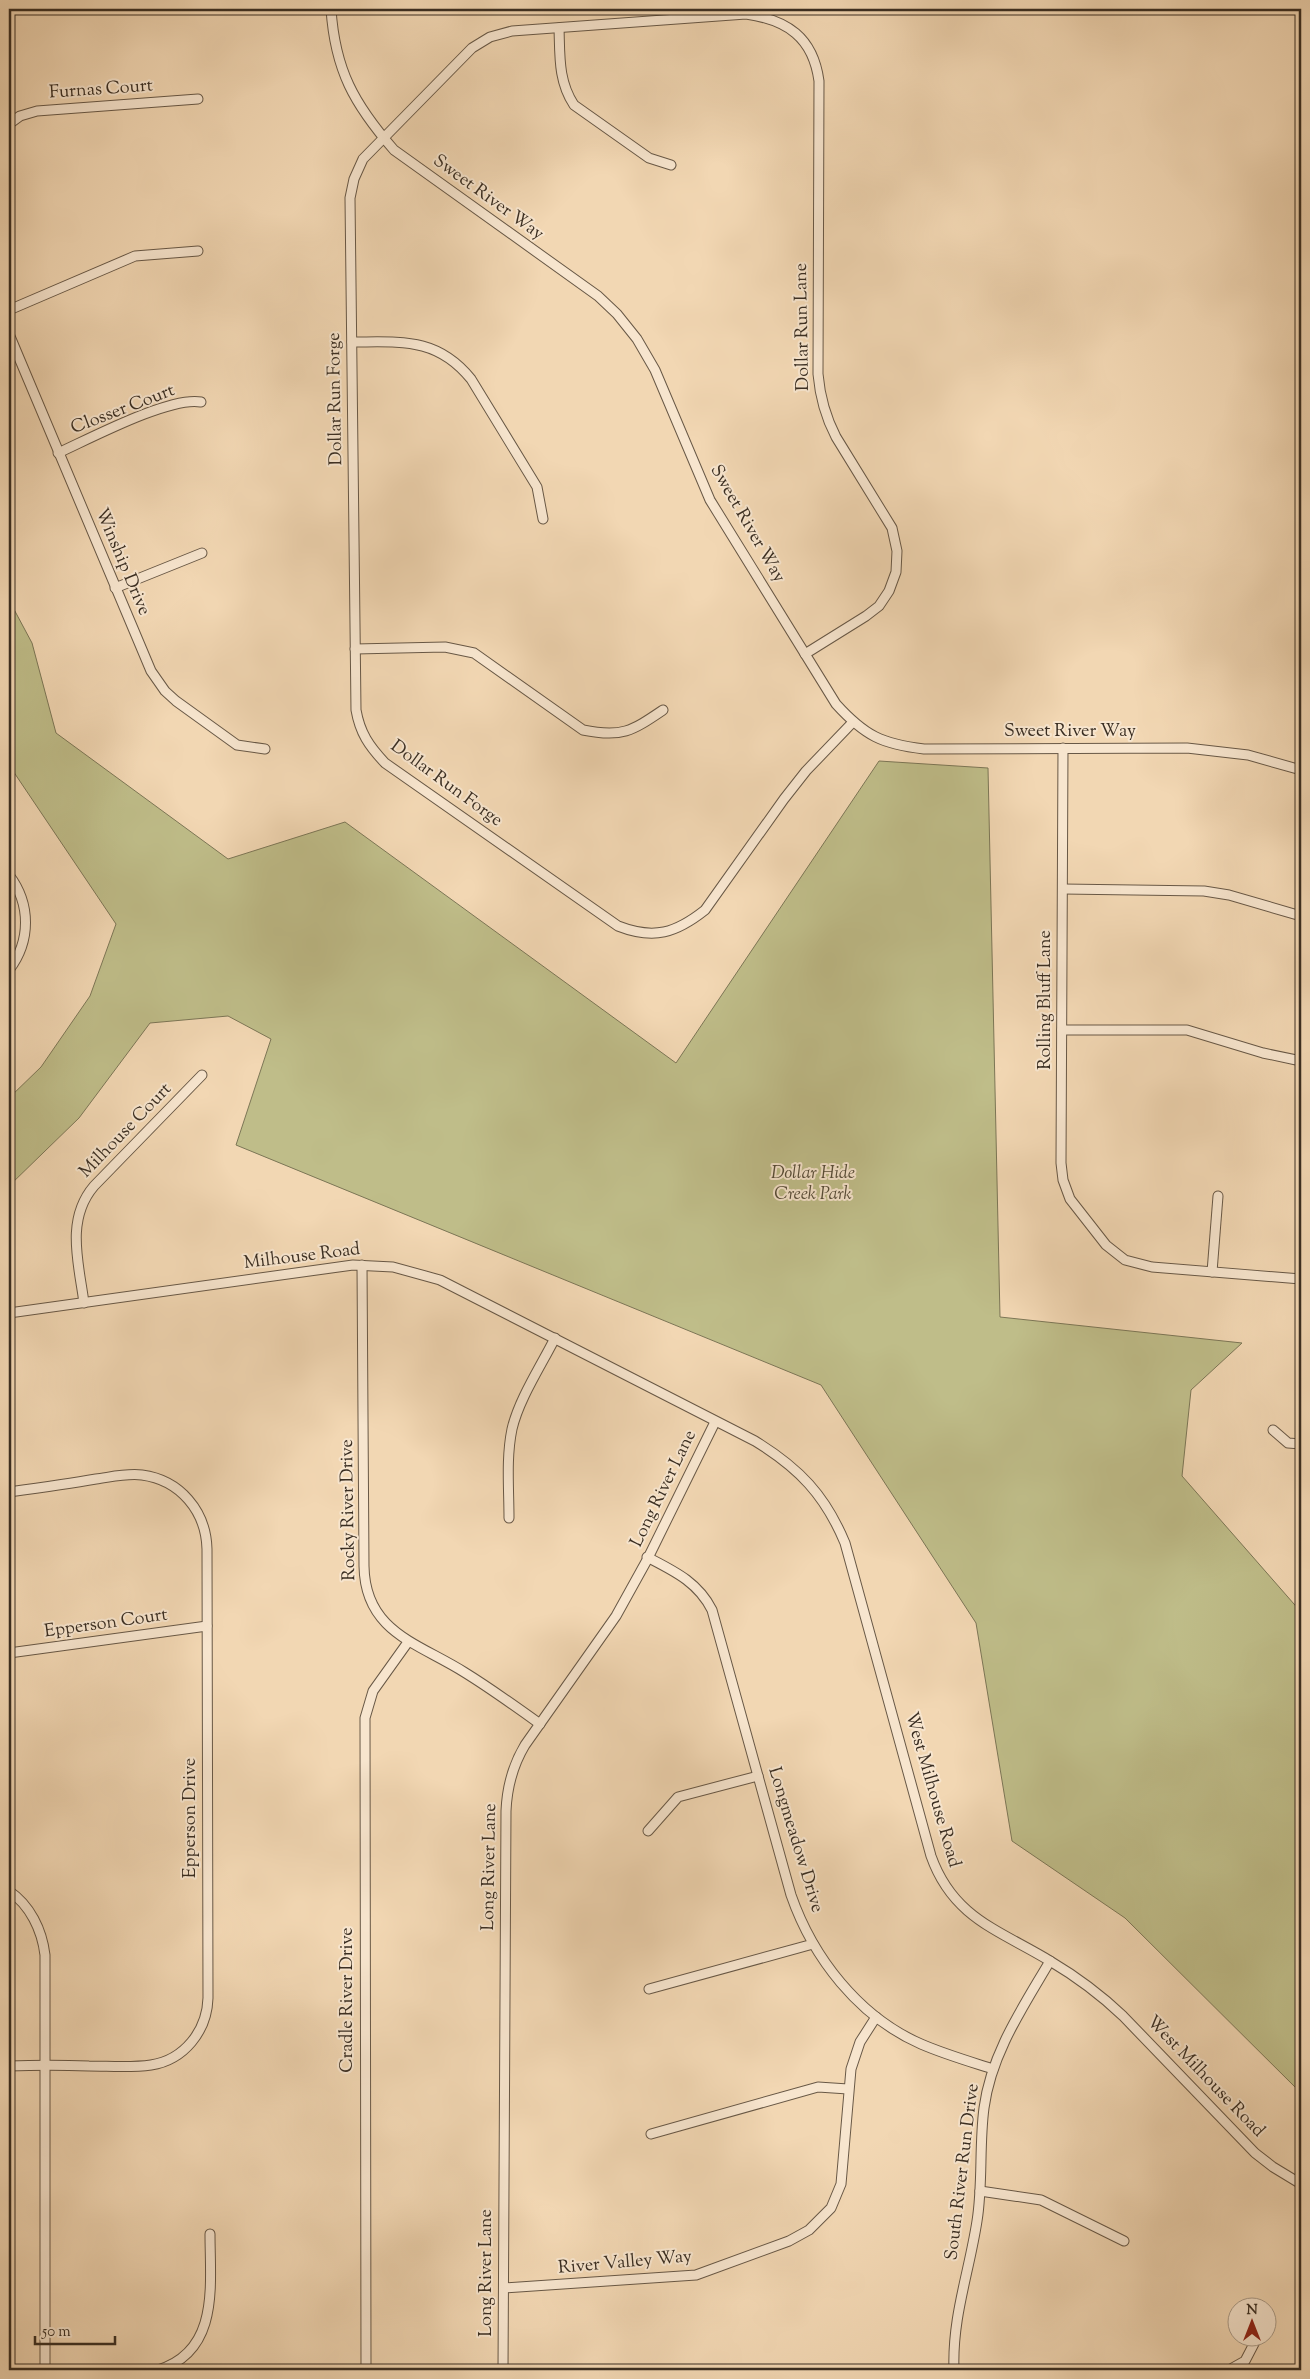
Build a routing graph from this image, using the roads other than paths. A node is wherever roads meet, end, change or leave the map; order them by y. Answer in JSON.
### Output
{"nodes":[{"id":1,"x":331,"y":9,"type":"edge"},
{"id":2,"x":559,"y":28,"type":"junction"},
{"id":3,"x":796,"y":33,"type":"joint"},
{"id":4,"x":198,"y":100,"type":"dead end"},
{"id":5,"x":9,"y":124,"type":"edge"},
{"id":6,"x":384,"y":138,"type":"junction"},
{"id":7,"x":672,"y":165,"type":"dead end"},
{"id":8,"x":198,"y":251,"type":"dead end"},
{"id":9,"x":9,"y":310,"type":"edge"},
{"id":10,"x":9,"y":334,"type":"edge"},
{"id":11,"x":352,"y":342,"type":"junction"},
{"id":12,"x":201,"y":402,"type":"dead end"},
{"id":13,"x":58,"y":453,"type":"junction"},
{"id":14,"x":543,"y":519,"type":"dead end"},
{"id":15,"x":202,"y":553,"type":"dead end"},
{"id":16,"x":115,"y":588,"type":"junction"},
{"id":17,"x":355,"y":649,"type":"junction"},
{"id":18,"x":805,"y":654,"type":"junction"},
{"id":19,"x":663,"y":710,"type":"dead end"},
{"id":20,"x":853,"y":722,"type":"junction"},
{"id":21,"x":1063,"y":748,"type":"junction"},
{"id":22,"x":265,"y":749,"type":"dead end"},
{"id":23,"x":1301,"y":770,"type":"edge"},
{"id":24,"x":9,"y":875,"type":"edge"},
{"id":25,"x":1062,"y":889,"type":"junction"},
{"id":26,"x":1301,"y":916,"type":"edge"},
{"id":27,"x":9,"y":970,"type":"edge"},
{"id":28,"x":1062,"y":1030,"type":"junction"},
{"id":29,"x":1301,"y":1061,"type":"edge"},
{"id":30,"x":202,"y":1075,"type":"dead end"},
{"id":31,"x":1218,"y":1196,"type":"dead end"},
{"id":32,"x":362,"y":1265,"type":"junction"},
{"id":33,"x":1212,"y":1272,"type":"junction"},
{"id":34,"x":1301,"y":1278,"type":"edge"},
{"id":35,"x":84,"y":1303,"type":"junction"},
{"id":36,"x":9,"y":1314,"type":"edge"},
{"id":37,"x":555,"y":1338,"type":"junction"},
{"id":38,"x":715,"y":1422,"type":"junction"},
{"id":39,"x":1273,"y":1430,"type":"dead end"},
{"id":40,"x":1301,"y":1444,"type":"edge"},
{"id":41,"x":9,"y":1492,"type":"edge"},
{"id":42,"x":509,"y":1518,"type":"dead end"},
{"id":43,"x":647,"y":1557,"type":"junction"},
{"id":44,"x":207,"y":1626,"type":"junction"},
{"id":45,"x":408,"y":1642,"type":"junction"},
{"id":46,"x":9,"y":1653,"type":"edge"},
{"id":47,"x":540,"y":1724,"type":"junction"},
{"id":48,"x":758,"y":1776,"type":"junction"},
{"id":49,"x":648,"y":1831,"type":"dead end"},
{"id":50,"x":9,"y":1891,"type":"edge"},
{"id":51,"x":813,"y":1944,"type":"junction"},
{"id":52,"x":1050,"y":1961,"type":"junction"},
{"id":53,"x":649,"y":1989,"type":"dead end"},
{"id":54,"x":876,"y":2017,"type":"junction"},
{"id":55,"x":45,"y":2065,"type":"junction"},
{"id":56,"x":9,"y":2066,"type":"edge"},
{"id":57,"x":993,"y":2069,"type":"junction"},
{"id":58,"x":848,"y":2088,"type":"junction"},
{"id":59,"x":651,"y":2134,"type":"dead end"},
{"id":60,"x":1301,"y":2184,"type":"edge"},
{"id":61,"x":980,"y":2191,"type":"junction"},
{"id":62,"x":210,"y":2234,"type":"dead end"},
{"id":63,"x":1124,"y":2241,"type":"dead end"},
{"id":64,"x":504,"y":2288,"type":"junction"},
{"id":65,"x":1253,"y":2346,"type":"edge"},
{"id":66,"x":45,"y":2370,"type":"edge"},
{"id":67,"x":158,"y":2370,"type":"edge"},
{"id":68,"x":366,"y":2370,"type":"edge"},
{"id":69,"x":503,"y":2370,"type":"edge"},
{"id":70,"x":954,"y":2370,"type":"edge"},
{"id":71,"x":1229,"y":2370,"type":"edge"}],
"edges":[{"from":1,"to":6,"type":"street","name":"Sweet River Way"},
{"from":2,"to":3,"type":"street","name":"Dollar Run Forge"},
{"from":2,"to":6,"type":"street","name":"Dollar Run Forge"},
{"from":2,"to":7,"type":"street"},
{"from":3,"to":18,"type":"street","name":"Dollar Run Lane"},
{"from":4,"to":5,"type":"street","name":"Furnas Court"},
{"from":6,"to":11,"type":"street","name":"Dollar Run Forge"},
{"from":6,"to":18,"type":"street","name":"Sweet River Way"},
{"from":8,"to":9,"type":"street"},
{"from":10,"to":13,"type":"street","name":"Winship Drive"},
{"from":11,"to":14,"type":"street"},
{"from":11,"to":17,"type":"street","name":"Dollar Run Forge"},
{"from":12,"to":13,"type":"street","name":"Closser Court"},
{"from":13,"to":16,"type":"street","name":"Winship Drive"},
{"from":15,"to":16,"type":"street"},
{"from":16,"to":22,"type":"street","name":"Winship Drive"},
{"from":17,"to":19,"type":"street"},
{"from":17,"to":20,"type":"street","name":"Dollar Run Forge"},
{"from":18,"to":20,"type":"street","name":"Sweet River Way"},
{"from":20,"to":21,"type":"street","name":"Sweet River Way"},
{"from":21,"to":23,"type":"street","name":"Sweet River Way"},
{"from":21,"to":25,"type":"street","name":"Rolling Bluff Lane"},
{"from":24,"to":27,"type":"street"},
{"from":25,"to":26,"type":"street"},
{"from":25,"to":28,"type":"street","name":"Rolling Bluff Lane"},
{"from":28,"to":29,"type":"street"},
{"from":28,"to":33,"type":"street","name":"Rolling Bluff Lane"},
{"from":30,"to":35,"type":"street","name":"Milhouse Court"},
{"from":31,"to":33,"type":"street"},
{"from":32,"to":35,"type":"street","name":"Milhouse Road"},
{"from":32,"to":37,"type":"street","name":"Milhouse Road"},
{"from":32,"to":45,"type":"street","name":"Rocky River Drive"},
{"from":33,"to":34,"type":"street","name":"Rolling Bluff Lane"},
{"from":35,"to":36,"type":"street","name":"Milhouse Road"},
{"from":37,"to":38,"type":"street","name":"Milhouse Road"},
{"from":37,"to":42,"type":"street"},
{"from":38,"to":43,"type":"street","name":"Long River Lane"},
{"from":38,"to":52,"type":"street","name":"West Milhouse Road"},
{"from":39,"to":40,"type":"street"},
{"from":41,"to":44,"type":"street","name":"Epperson Drive"},
{"from":43,"to":47,"type":"street","name":"Long River Lane"},
{"from":43,"to":48,"type":"street","name":"Longmeadow Drive"},
{"from":44,"to":46,"type":"street","name":"Epperson Court"},
{"from":44,"to":55,"type":"street","name":"Epperson Drive"},
{"from":45,"to":47,"type":"street","name":"Rocky River Drive"},
{"from":45,"to":68,"type":"street","name":"Cradle River Drive"},
{"from":47,"to":64,"type":"street","name":"Long River Lane"},
{"from":48,"to":49,"type":"street"},
{"from":48,"to":51,"type":"street","name":"Longmeadow Drive"},
{"from":50,"to":55,"type":"street"},
{"from":51,"to":53,"type":"street"},
{"from":51,"to":54,"type":"street","name":"Longmeadow Drive"},
{"from":52,"to":57,"type":"street","name":"South River Run Drive"},
{"from":52,"to":60,"type":"street","name":"West Milhouse Road"},
{"from":54,"to":57,"type":"street","name":"Longmeadow Drive"},
{"from":54,"to":58,"type":"street","name":"River Valley Way"},
{"from":55,"to":56,"type":"street","name":"Epperson Drive"},
{"from":55,"to":66,"type":"street"},
{"from":57,"to":61,"type":"street","name":"South River Run Drive"},
{"from":58,"to":59,"type":"street"},
{"from":58,"to":64,"type":"street","name":"River Valley Way"},
{"from":61,"to":63,"type":"street"},
{"from":61,"to":70,"type":"street","name":"South River Run Drive"},
{"from":62,"to":67,"type":"street"},
{"from":64,"to":69,"type":"street","name":"Long River Lane"},
{"from":65,"to":71,"type":"street"}]}
